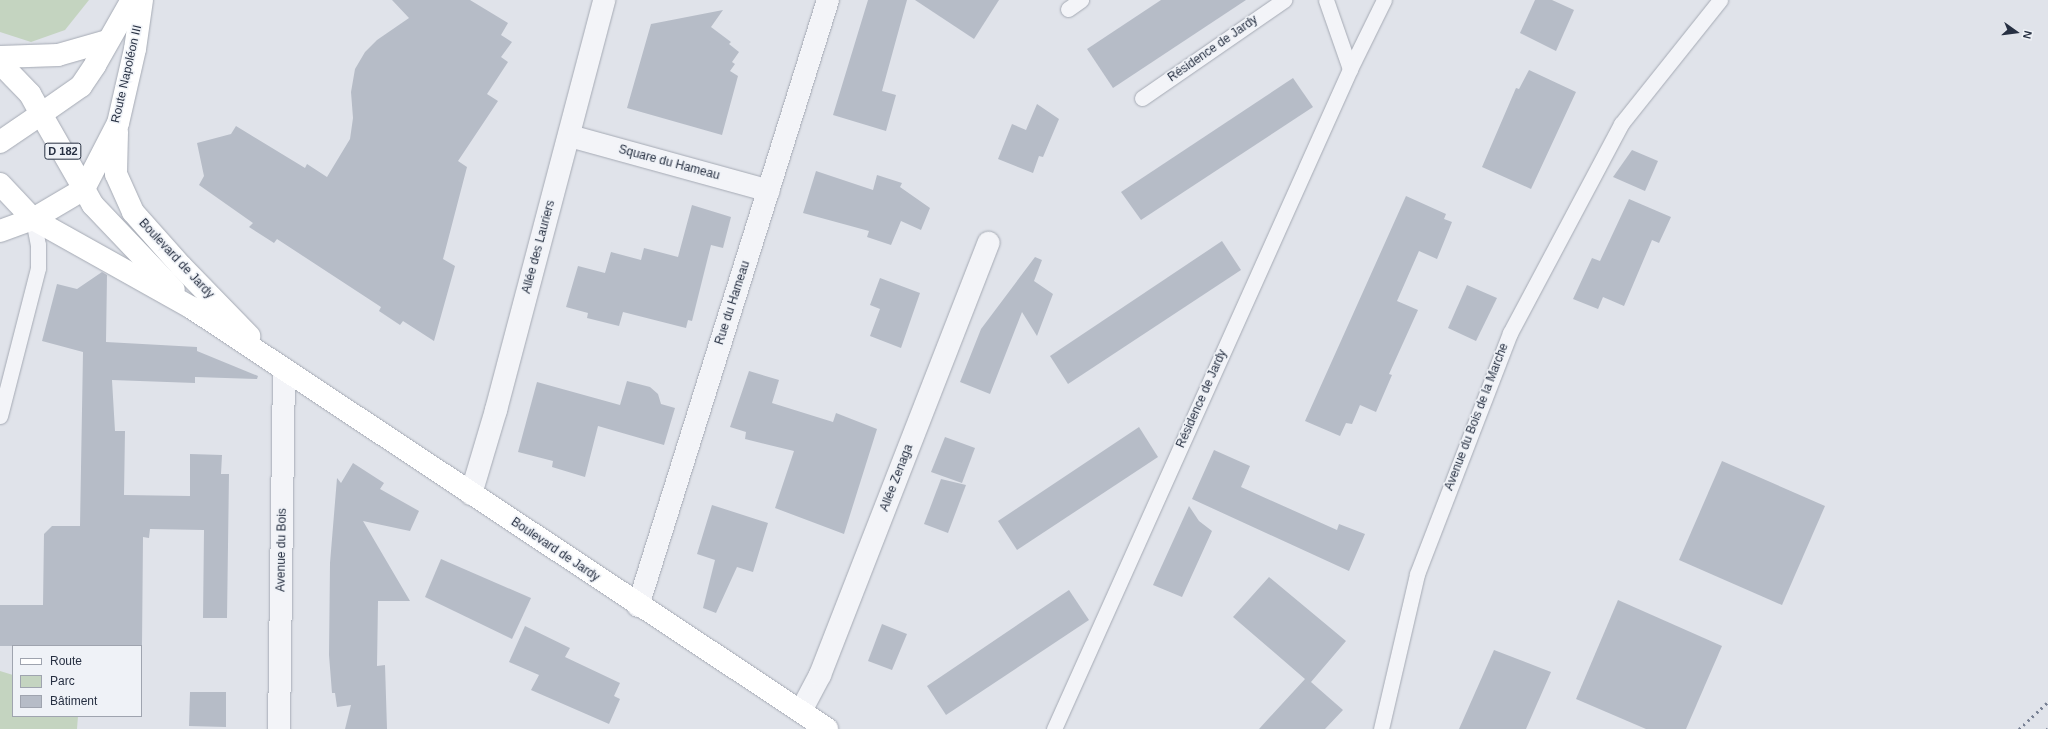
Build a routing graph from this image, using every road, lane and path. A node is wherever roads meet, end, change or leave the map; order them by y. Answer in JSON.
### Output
{"nodes":[{"id":1,"x":132,"y":0,"type":"edge"},
{"id":2,"x":142,"y":0,"type":"edge"},
{"id":3,"x":604,"y":0,"type":"edge"},
{"id":4,"x":828,"y":0,"type":"edge"},
{"id":5,"x":1081,"y":0,"type":"edge"},
{"id":6,"x":1284,"y":0,"type":"edge"},
{"id":7,"x":1326,"y":0,"type":"edge"},
{"id":8,"x":1384,"y":0,"type":"edge"},
{"id":9,"x":1720,"y":0,"type":"edge"},
{"id":10,"x":1068,"y":9,"type":"dead end"},
{"id":11,"x":107,"y":41,"type":"junction"},
{"id":12,"x":0,"y":57,"type":"edge"},
{"id":13,"x":0,"y":63,"type":"edge"},
{"id":14,"x":1350,"y":69,"type":"junction"},
{"id":15,"x":1142,"y":98,"type":"dead end"},
{"id":16,"x":41,"y":114,"type":"junction"},
{"id":17,"x":118,"y":123,"type":"junction"},
{"id":18,"x":570,"y":136,"type":"junction"},
{"id":19,"x":0,"y":142,"type":"edge"},
{"id":20,"x":0,"y":184,"type":"edge"},
{"id":21,"x":84,"y":189,"type":"junction"},
{"id":22,"x":768,"y":191,"type":"junction"},
{"id":23,"x":33,"y":219,"type":"junction"},
{"id":24,"x":0,"y":231,"type":"edge"},
{"id":25,"x":988,"y":243,"type":"dead end"},
{"id":26,"x":192,"y":308,"type":"junction"},
{"id":27,"x":284,"y":370,"type":"junction"},
{"id":28,"x":0,"y":416,"type":"edge"},
{"id":29,"x":471,"y":494,"type":"junction"},
{"id":30,"x":638,"y":606,"type":"junction"},
{"id":31,"x":801,"y":711,"type":"junction"},
{"id":32,"x":279,"y":729,"type":"edge"},
{"id":33,"x":827,"y":729,"type":"edge"},
{"id":34,"x":1054,"y":729,"type":"edge"},
{"id":35,"x":1381,"y":729,"type":"edge"}],
"edges":[{"from":1,"to":11,"type":"main road","name":"Route Napoléon III"},
{"from":2,"to":17,"type":"main road","name":"Route Napoléon III"},
{"from":3,"to":18,"type":"street","name":"Allée des Lauriers"},
{"from":4,"to":22,"type":"street","name":"Rue du Hameau"},
{"from":5,"to":10,"type":"lane"},
{"from":6,"to":15,"type":"lane","name":"Résidence de Jardy"},
{"from":7,"to":14,"type":"lane"},
{"from":8,"to":14,"type":"lane","name":"Résidence de Jardy"},
{"from":9,"to":35,"type":"lane","name":"Avenue du Bois de la Marche"},
{"from":11,"to":12,"type":"main road"},
{"from":11,"to":16,"type":"main road","name":"Route Napoléon III"},
{"from":13,"to":16,"type":"main road","name":"Boulevard de Jardy"},
{"from":14,"to":34,"type":"lane","name":"Résidence de Jardy"},
{"from":16,"to":19,"type":"main road"},
{"from":16,"to":21,"type":"main road","name":"Boulevard de Jardy","number":"D 182"},
{"from":17,"to":21,"type":"main road","name":"Route Napoléon III"},
{"from":17,"to":27,"type":"main road","name":"Boulevard de Jardy","number":"D 182"},
{"from":18,"to":22,"type":"street","name":"Square du Hameau"},
{"from":18,"to":29,"type":"street","name":"Allée des Lauriers"},
{"from":20,"to":23,"type":"main road","name":"Boulevard de Jardy","number":"D 182"},
{"from":21,"to":23,"type":"main road"},
{"from":21,"to":26,"type":"main road","name":"Boulevard de Jardy","number":"D 182"},
{"from":22,"to":30,"type":"street","name":"Rue du Hameau"},
{"from":23,"to":24,"type":"main road"},
{"from":23,"to":26,"type":"main road","name":"Boulevard de Jardy","number":"D 182"},
{"from":23,"to":28,"type":"lane"},
{"from":25,"to":31,"type":"street","name":"Allée Zenaga"},
{"from":26,"to":27,"type":"main road","name":"Boulevard de Jardy","number":"D 182"},
{"from":27,"to":29,"type":"main road","name":"Boulevard de Jardy","number":"D 182"},
{"from":27,"to":32,"type":"street","name":"Avenue du Bois"},
{"from":29,"to":30,"type":"main road","name":"Boulevard de Jardy","number":"D 182"},
{"from":30,"to":31,"type":"main road","name":"Boulevard de Jardy","number":"D 182"},
{"from":31,"to":33,"type":"main road","name":"Boulevard de Jardy","number":"D 182"}]}
